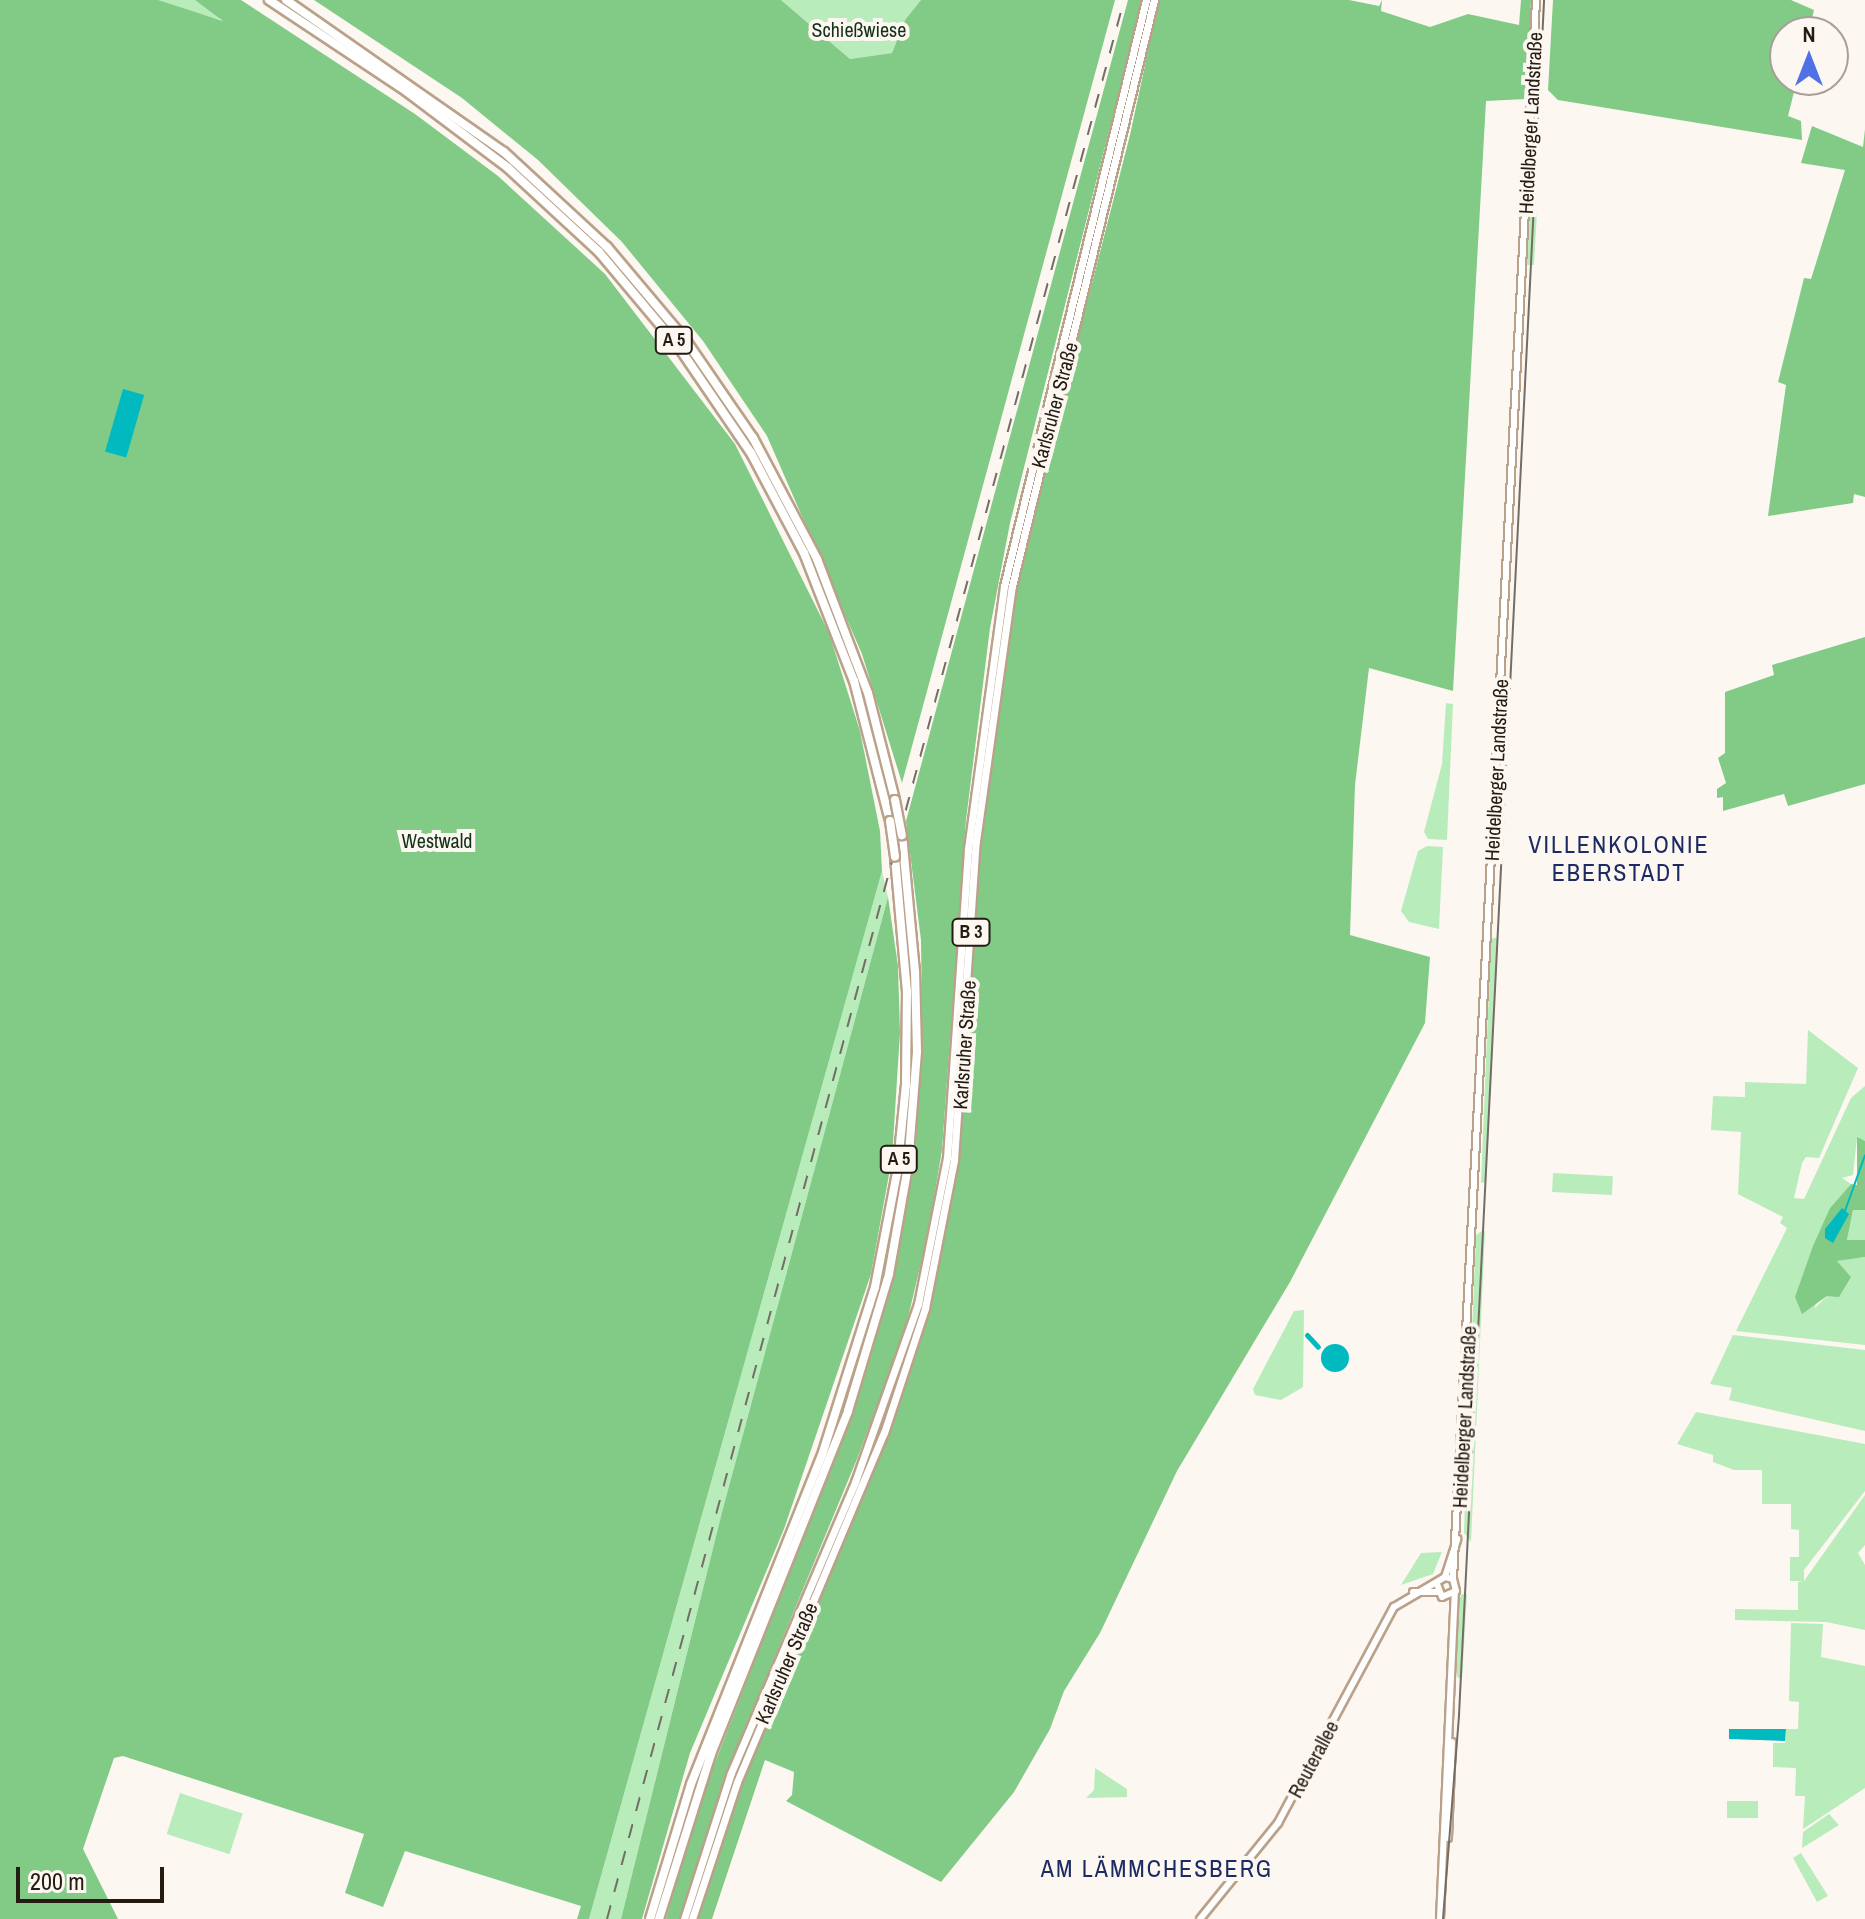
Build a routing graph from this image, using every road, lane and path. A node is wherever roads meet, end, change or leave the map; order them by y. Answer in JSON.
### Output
{"nodes":[{"id":1,"x":269,"y":0,"type":"edge"},
{"id":2,"x":286,"y":0,"type":"edge"},
{"id":3,"x":1146,"y":0,"type":"edge"},
{"id":4,"x":1154,"y":0,"type":"edge"},
{"id":5,"x":1536,"y":0,"type":"edge"},
{"id":6,"x":826,"y":1457,"type":"junction"},
{"id":7,"x":1457,"y":1539,"type":"junction"},
{"id":8,"x":1445,"y":1577,"type":"junction"},
{"id":9,"x":1453,"y":1579,"type":"junction"},
{"id":10,"x":1437,"y":1584,"type":"junction"},
{"id":11,"x":1413,"y":1592,"type":"junction"},
{"id":12,"x":1437,"y":1592,"type":"junction"},
{"id":13,"x":1455,"y":1593,"type":"junction"},
{"id":14,"x":1446,"y":1598,"type":"junction"},
{"id":15,"x":1453,"y":1613,"type":"junction"},
{"id":16,"x":650,"y":1919,"type":"edge"},
{"id":17,"x":659,"y":1919,"type":"edge"},
{"id":18,"x":684,"y":1919,"type":"edge"},
{"id":19,"x":692,"y":1919,"type":"edge"},
{"id":20,"x":1200,"y":1919,"type":"edge"},
{"id":21,"x":1442,"y":1919,"type":"edge"}],
"edges":[{"from":1,"to":6,"type":"highway","number":"A 5","bridge":true},
{"from":2,"to":6,"type":"highway","number":"A 5","bridge":true},
{"from":3,"to":18,"type":"main road","name":"Karlsruher Straße","number":"B 3"},
{"from":4,"to":19,"type":"main road","name":"Karlsruher Straße","number":"B 3"},
{"from":5,"to":7,"type":"street","name":"Heidelberger Landstraße"},
{"from":6,"to":16,"type":"highway","number":"A 5"},
{"from":6,"to":17,"type":"highway","number":"A 5"},
{"from":7,"to":8,"type":"street","name":"Heidelberger Landstraße"},
{"from":7,"to":9,"type":"street","name":"Heidelberger Landstraße"},
{"from":8,"to":9,"type":"street"},
{"from":8,"to":10,"type":"street"},
{"from":9,"to":13,"type":"street"},
{"from":10,"to":11,"type":"street","name":"Reuterallee"},
{"from":10,"to":12,"type":"street"},
{"from":11,"to":12,"type":"street"},
{"from":11,"to":20,"type":"street","name":"Reuterallee"},
{"from":12,"to":14,"type":"street"},
{"from":13,"to":14,"type":"street"},
{"from":13,"to":15,"type":"street"},
{"from":14,"to":15,"type":"street"},
{"from":15,"to":21,"type":"street"}]}
